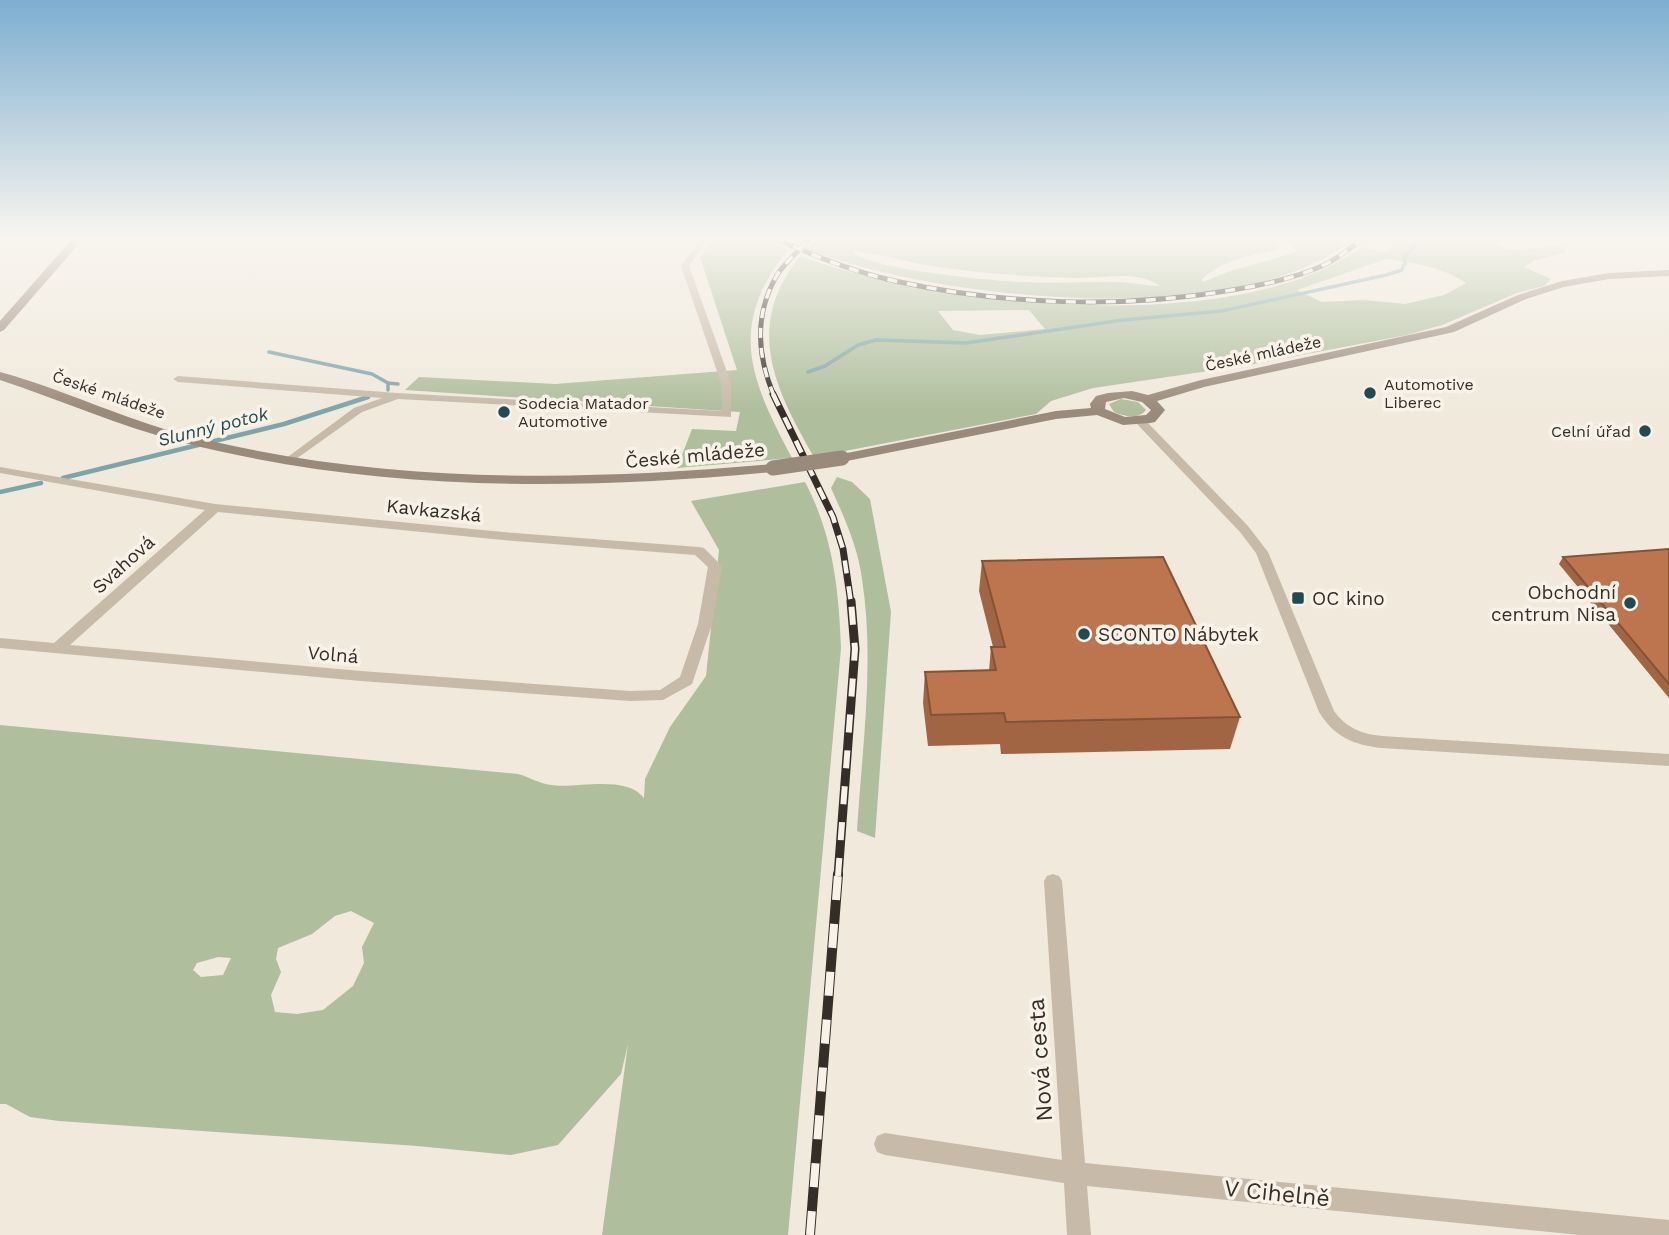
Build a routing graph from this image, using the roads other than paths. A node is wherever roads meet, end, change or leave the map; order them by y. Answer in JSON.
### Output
{"nodes":[{"id":1,"x":28,"y":296,"type":"edge"},
{"id":2,"x":695,"y":296,"type":"edge"},
{"id":3,"x":1529,"y":296,"type":"edge"},
{"id":4,"x":0,"y":328,"type":"edge"},
{"id":5,"x":0,"y":376,"type":"edge"},
{"id":6,"x":178,"y":379,"type":"dead end"},
{"id":7,"x":397,"y":396,"type":"junction"},
{"id":8,"x":1147,"y":400,"type":"junction"},
{"id":9,"x":1099,"y":411,"type":"junction"},
{"id":10,"x":1141,"y":422,"type":"junction"},
{"id":11,"x":289,"y":461,"type":"junction"},
{"id":12,"x":0,"y":470,"type":"edge"},
{"id":13,"x":215,"y":508,"type":"junction"},
{"id":14,"x":0,"y":643,"type":"edge"},
{"id":15,"x":57,"y":648,"type":"junction"},
{"id":16,"x":663,"y":695,"type":"joint"},
{"id":17,"x":1669,"y":760,"type":"edge"},
{"id":18,"x":1053,"y":881,"type":"dead end"},
{"id":19,"x":885,"y":1144,"type":"dead end"},
{"id":20,"x":1075,"y":1173,"type":"junction"},
{"id":21,"x":1669,"y":1232,"type":"edge"},
{"id":22,"x":1079,"y":1235,"type":"edge"}],
"edges":[{"from":1,"to":4,"type":"street"},
{"from":2,"to":7,"type":"street","name":"České mládeže"},
{"from":3,"to":8,"type":"street","name":"České mládeže"},
{"from":5,"to":11,"type":"street","name":"České mládeže"},
{"from":6,"to":7,"type":"street","name":"České mládeže"},
{"from":7,"to":11,"type":"street"},
{"from":8,"to":9,"type":"street","name":"České mládeže"},
{"from":8,"to":10,"type":"street"},
{"from":9,"to":10,"type":"street","name":"České mládeže"},
{"from":9,"to":11,"type":"street","name":"České mládeže","bridge":true},
{"from":10,"to":17,"type":"street"},
{"from":12,"to":13,"type":"street","name":"Kavkazská"},
{"from":13,"to":15,"type":"street","name":"Svahová"},
{"from":13,"to":16,"type":"street","name":"Kavkazská"},
{"from":14,"to":15,"type":"street","name":"Volná"},
{"from":15,"to":16,"type":"street","name":"Volná"},
{"from":18,"to":20,"type":"street","name":"Nová cesta"},
{"from":19,"to":20,"type":"street","name":"V Cihelně"},
{"from":20,"to":21,"type":"street","name":"V Cihelně"},
{"from":20,"to":22,"type":"street","name":"Nová cesta"}]}
